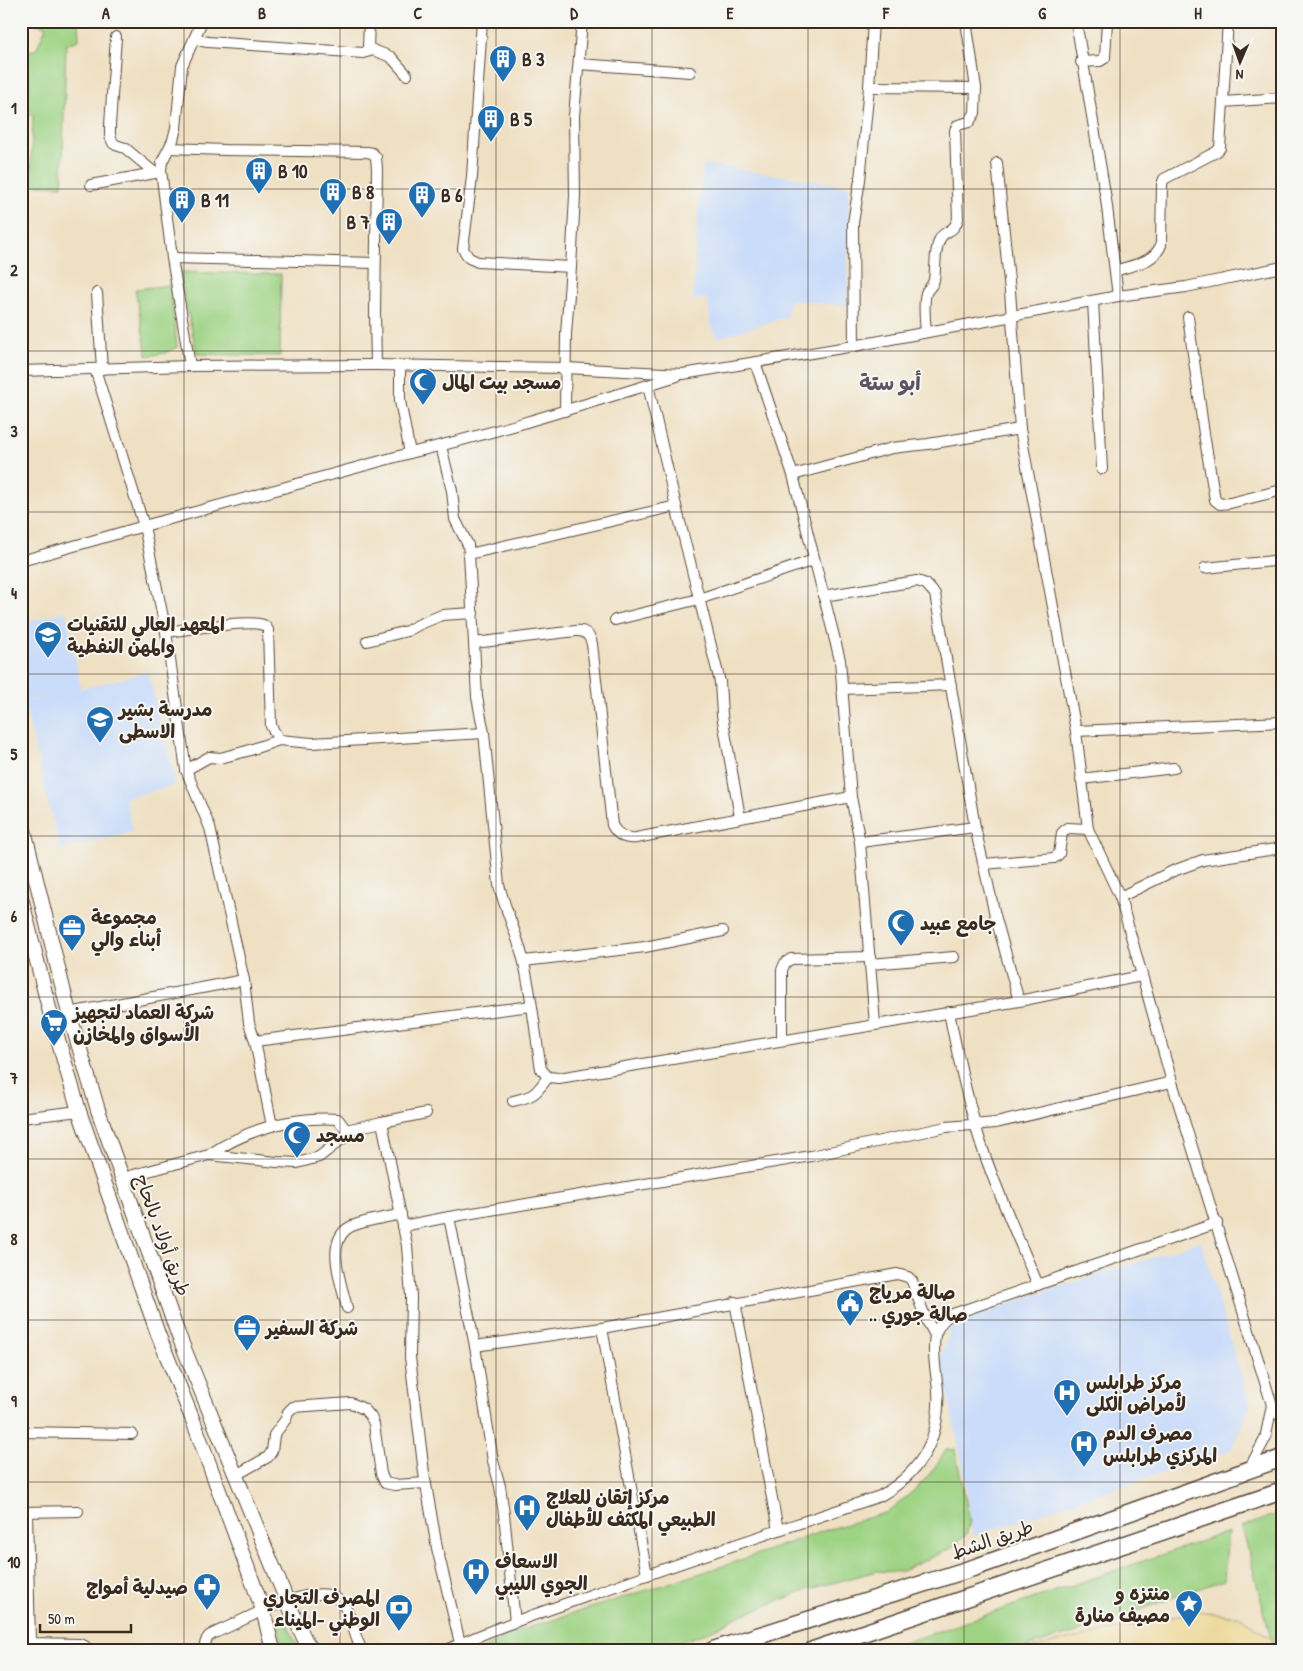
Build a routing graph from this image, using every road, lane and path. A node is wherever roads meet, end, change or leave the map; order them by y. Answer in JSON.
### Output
{"nodes":[{"id":1,"x":202,"y":21,"type":"edge"},
{"id":2,"x":369,"y":21,"type":"edge"},
{"id":3,"x":482,"y":21,"type":"edge"},
{"id":4,"x":582,"y":21,"type":"edge"},
{"id":5,"x":873,"y":21,"type":"edge"},
{"id":6,"x":966,"y":21,"type":"edge"},
{"id":7,"x":1076,"y":21,"type":"edge"},
{"id":8,"x":1107,"y":21,"type":"edge"},
{"id":9,"x":1228,"y":21,"type":"edge"},
{"id":10,"x":196,"y":36,"type":"junction"},
{"id":11,"x":116,"y":37,"type":"dead end"},
{"id":12,"x":368,"y":48,"type":"junction"},
{"id":13,"x":1081,"y":62,"type":"junction"},
{"id":14,"x":579,"y":64,"type":"junction"},
{"id":15,"x":690,"y":72,"type":"dead end"},
{"id":16,"x":407,"y":75,"type":"dead end"},
{"id":17,"x":869,"y":87,"type":"junction"},
{"id":18,"x":976,"y":88,"type":"junction"},
{"id":19,"x":1282,"y":98,"type":"edge"},
{"id":20,"x":1223,"y":102,"type":"junction"},
{"id":21,"x":170,"y":148,"type":"junction"},
{"id":22,"x":997,"y":163,"type":"dead end"},
{"id":23,"x":158,"y":172,"type":"junction"},
{"id":24,"x":91,"y":185,"type":"dead end"},
{"id":25,"x":172,"y":258,"type":"junction"},
{"id":26,"x":375,"y":263,"type":"junction"},
{"id":27,"x":571,"y":267,"type":"junction"},
{"id":28,"x":1282,"y":268,"type":"edge"},
{"id":29,"x":1115,"y":271,"type":"junction"},
{"id":30,"x":97,"y":293,"type":"dead end"},
{"id":31,"x":1118,"y":296,"type":"junction"},
{"id":32,"x":1093,"y":301,"type":"junction"},
{"id":33,"x":1011,"y":316,"type":"junction"},
{"id":34,"x":1188,"y":317,"type":"dead end"},
{"id":35,"x":926,"y":332,"type":"junction"},
{"id":36,"x":854,"y":346,"type":"junction"},
{"id":37,"x":754,"y":362,"type":"junction"},
{"id":38,"x":376,"y":365,"type":"junction"},
{"id":39,"x":190,"y":366,"type":"junction"},
{"id":40,"x":400,"y":366,"type":"junction"},
{"id":41,"x":566,"y":368,"type":"junction"},
{"id":42,"x":99,"y":369,"type":"junction"},
{"id":43,"x":21,"y":371,"type":"edge"},
{"id":44,"x":683,"y":374,"type":"junction"},
{"id":45,"x":648,"y":385,"type":"junction"},
{"id":46,"x":565,"y":410,"type":"junction"},
{"id":47,"x":1020,"y":429,"type":"junction"},
{"id":48,"x":441,"y":446,"type":"junction"},
{"id":49,"x":410,"y":453,"type":"junction"},
{"id":50,"x":1102,"y":470,"type":"dead end"},
{"id":51,"x":793,"y":474,"type":"junction"},
{"id":52,"x":1282,"y":490,"type":"edge"},
{"id":53,"x":676,"y":506,"type":"junction"},
{"id":54,"x":144,"y":526,"type":"junction"},
{"id":55,"x":469,"y":554,"type":"junction"},
{"id":56,"x":814,"y":560,"type":"junction"},
{"id":57,"x":1282,"y":560,"type":"edge"},
{"id":58,"x":21,"y":561,"type":"edge"},
{"id":59,"x":1205,"y":568,"type":"dead end"},
{"id":60,"x":823,"y":596,"type":"junction"},
{"id":61,"x":699,"y":598,"type":"junction"},
{"id":62,"x":473,"y":613,"type":"junction"},
{"id":63,"x":615,"y":620,"type":"dead end"},
{"id":64,"x":166,"y":632,"type":"junction"},
{"id":65,"x":366,"y":641,"type":"dead end"},
{"id":66,"x":474,"y":644,"type":"junction"},
{"id":67,"x":951,"y":685,"type":"junction"},
{"id":68,"x":842,"y":689,"type":"junction"},
{"id":69,"x":1282,"y":722,"type":"edge"},
{"id":70,"x":1076,"y":731,"type":"junction"},
{"id":71,"x":484,"y":733,"type":"junction"},
{"id":72,"x":279,"y":740,"type":"junction"},
{"id":73,"x":1174,"y":768,"type":"dead end"},
{"id":74,"x":186,"y":770,"type":"junction"},
{"id":75,"x":1081,"y":780,"type":"junction"},
{"id":76,"x":852,"y":797,"type":"junction"},
{"id":77,"x":740,"y":817,"type":"junction"},
{"id":78,"x":21,"y":818,"type":"edge"},
{"id":79,"x":975,"y":827,"type":"junction"},
{"id":80,"x":1088,"y":830,"type":"junction"},
{"id":81,"x":860,"y":842,"type":"junction"},
{"id":82,"x":1282,"y":848,"type":"edge"},
{"id":83,"x":984,"y":864,"type":"junction"},
{"id":84,"x":1120,"y":898,"type":"junction"},
{"id":85,"x":22,"y":903,"type":"edge"},
{"id":86,"x":723,"y":931,"type":"dead end"},
{"id":87,"x":954,"y":956,"type":"dead end"},
{"id":88,"x":870,"y":960,"type":"junction"},
{"id":89,"x":524,"y":961,"type":"junction"},
{"id":90,"x":1141,"y":976,"type":"junction"},
{"id":91,"x":244,"y":980,"type":"junction"},
{"id":92,"x":1019,"y":1000,"type":"junction"},
{"id":93,"x":531,"y":1006,"type":"junction"},
{"id":94,"x":949,"y":1012,"type":"junction"},
{"id":95,"x":69,"y":1014,"type":"junction"},
{"id":96,"x":875,"y":1024,"type":"junction"},
{"id":97,"x":782,"y":1040,"type":"junction"},
{"id":98,"x":255,"y":1041,"type":"junction"},
{"id":99,"x":548,"y":1077,"type":"junction"},
{"id":100,"x":1172,"y":1082,"type":"junction"},
{"id":101,"x":513,"y":1101,"type":"dead end"},
{"id":102,"x":79,"y":1111,"type":"junction"},
{"id":103,"x":426,"y":1113,"type":"dead end"},
{"id":104,"x":21,"y":1118,"type":"edge"},
{"id":105,"x":382,"y":1122,"type":"junction"},
{"id":106,"x":976,"y":1125,"type":"junction"},
{"id":107,"x":272,"y":1126,"type":"junction"},
{"id":108,"x":346,"y":1130,"type":"junction"},
{"id":109,"x":209,"y":1155,"type":"junction"},
{"id":110,"x":122,"y":1178,"type":"junction"},
{"id":111,"x":401,"y":1214,"type":"junction"},
{"id":112,"x":449,"y":1217,"type":"junction"},
{"id":113,"x":1217,"y":1223,"type":"junction"},
{"id":114,"x":403,"y":1226,"type":"junction"},
{"id":115,"x":1038,"y":1285,"type":"junction"},
{"id":116,"x":735,"y":1302,"type":"junction"},
{"id":117,"x":347,"y":1308,"type":"dead end"},
{"id":118,"x":602,"y":1328,"type":"junction"},
{"id":119,"x":934,"y":1335,"type":"junction"},
{"id":120,"x":475,"y":1346,"type":"junction"},
{"id":121,"x":1272,"y":1405,"type":"junction"},
{"id":122,"x":1282,"y":1419,"type":"edge"},
{"id":123,"x":21,"y":1432,"type":"edge"},
{"id":124,"x":132,"y":1434,"type":"dead end"},
{"id":125,"x":1282,"y":1458,"type":"edge"},
{"id":126,"x":1248,"y":1470,"type":"junction"},
{"id":127,"x":236,"y":1475,"type":"junction"},
{"id":128,"x":426,"y":1483,"type":"junction"},
{"id":129,"x":1282,"y":1492,"type":"edge"},
{"id":130,"x":78,"y":1511,"type":"dead end"},
{"id":131,"x":24,"y":1512,"type":"edge"},
{"id":132,"x":778,"y":1530,"type":"junction"},
{"id":133,"x":647,"y":1575,"type":"junction"},
{"id":134,"x":287,"y":1601,"type":"junction"},
{"id":135,"x":263,"y":1610,"type":"junction"},
{"id":136,"x":515,"y":1622,"type":"junction"},
{"id":137,"x":460,"y":1643,"type":"junction"},
{"id":138,"x":87,"y":1650,"type":"edge"},
{"id":139,"x":204,"y":1650,"type":"edge"},
{"id":140,"x":273,"y":1650,"type":"edge"},
{"id":141,"x":312,"y":1650,"type":"edge"},
{"id":142,"x":362,"y":1650,"type":"edge"},
{"id":143,"x":447,"y":1650,"type":"edge"},
{"id":144,"x":713,"y":1650,"type":"edge"},
{"id":145,"x":813,"y":1650,"type":"edge"}],
"edges":[{"from":1,"to":10,"type":"street"},
{"from":2,"to":12,"type":"street"},
{"from":3,"to":27,"type":"street"},
{"from":4,"to":14,"type":"street"},
{"from":5,"to":17,"type":"street"},
{"from":6,"to":18,"type":"street"},
{"from":7,"to":13,"type":"street"},
{"from":8,"to":13,"type":"street"},
{"from":9,"to":20,"type":"street"},
{"from":10,"to":12,"type":"street"},
{"from":10,"to":21,"type":"street"},
{"from":11,"to":23,"type":"street"},
{"from":12,"to":16,"type":"street"},
{"from":13,"to":29,"type":"street"},
{"from":14,"to":15,"type":"street"},
{"from":14,"to":27,"type":"street"},
{"from":17,"to":18,"type":"street"},
{"from":17,"to":36,"type":"street"},
{"from":18,"to":35,"type":"street"},
{"from":19,"to":20,"type":"street"},
{"from":20,"to":29,"type":"street"},
{"from":21,"to":23,"type":"street"},
{"from":21,"to":26,"type":"street"},
{"from":22,"to":33,"type":"street"},
{"from":23,"to":24,"type":"street"},
{"from":23,"to":25,"type":"street"},
{"from":25,"to":26,"type":"street"},
{"from":25,"to":39,"type":"street"},
{"from":26,"to":38,"type":"street"},
{"from":27,"to":41,"type":"street"},
{"from":28,"to":31,"type":"street"},
{"from":29,"to":31,"type":"street"},
{"from":30,"to":42,"type":"street"},
{"from":31,"to":32,"type":"street"},
{"from":32,"to":33,"type":"street"},
{"from":32,"to":50,"type":"street"},
{"from":33,"to":35,"type":"street"},
{"from":33,"to":47,"type":"street"},
{"from":34,"to":52,"type":"street"},
{"from":35,"to":36,"type":"street"},
{"from":36,"to":37,"type":"street"},
{"from":37,"to":44,"type":"street"},
{"from":37,"to":51,"type":"street"},
{"from":38,"to":39,"type":"street"},
{"from":38,"to":40,"type":"street"},
{"from":39,"to":42,"type":"street"},
{"from":40,"to":41,"type":"street"},
{"from":40,"to":49,"type":"street"},
{"from":41,"to":44,"type":"street"},
{"from":41,"to":46,"type":"street"},
{"from":42,"to":43,"type":"street"},
{"from":42,"to":54,"type":"street"},
{"from":44,"to":45,"type":"street"},
{"from":45,"to":46,"type":"street"},
{"from":45,"to":53,"type":"street"},
{"from":46,"to":48,"type":"street"},
{"from":47,"to":51,"type":"street"},
{"from":47,"to":70,"type":"street"},
{"from":48,"to":49,"type":"street"},
{"from":48,"to":55,"type":"street"},
{"from":49,"to":54,"type":"street"},
{"from":51,"to":56,"type":"street"},
{"from":53,"to":55,"type":"street"},
{"from":53,"to":61,"type":"street"},
{"from":54,"to":58,"type":"street"},
{"from":54,"to":64,"type":"street"},
{"from":55,"to":62,"type":"street"},
{"from":56,"to":60,"type":"street"},
{"from":56,"to":61,"type":"street"},
{"from":57,"to":59,"type":"street"},
{"from":60,"to":67,"type":"street"},
{"from":60,"to":68,"type":"street"},
{"from":61,"to":63,"type":"street"},
{"from":61,"to":77,"type":"street"},
{"from":62,"to":65,"type":"street"},
{"from":62,"to":66,"type":"street"},
{"from":64,"to":72,"type":"street"},
{"from":64,"to":74,"type":"street"},
{"from":66,"to":71,"type":"street"},
{"from":66,"to":77,"type":"street"},
{"from":67,"to":68,"type":"street"},
{"from":67,"to":79,"type":"street"},
{"from":68,"to":76,"type":"street"},
{"from":69,"to":70,"type":"street"},
{"from":70,"to":75,"type":"street"},
{"from":71,"to":72,"type":"street"},
{"from":71,"to":89,"type":"street"},
{"from":72,"to":74,"type":"street"},
{"from":73,"to":75,"type":"street"},
{"from":74,"to":91,"type":"street"},
{"from":75,"to":80,"type":"street"},
{"from":76,"to":77,"type":"street"},
{"from":76,"to":81,"type":"street"},
{"from":78,"to":95,"type":"main road","name":"طريق أولاد بالحاج"},
{"from":79,"to":81,"type":"street"},
{"from":79,"to":83,"type":"street"},
{"from":80,"to":83,"type":"street"},
{"from":80,"to":84,"type":"street"},
{"from":81,"to":88,"type":"street"},
{"from":82,"to":84,"type":"street"},
{"from":83,"to":92,"type":"street"},
{"from":84,"to":90,"type":"street"},
{"from":85,"to":102,"type":"main road","name":"طريق أولاد بالحاج"},
{"from":86,"to":89,"type":"street"},
{"from":87,"to":88,"type":"street"},
{"from":88,"to":96,"type":"street"},
{"from":88,"to":97,"type":"street"},
{"from":89,"to":93,"type":"street"},
{"from":90,"to":92,"type":"street"},
{"from":90,"to":100,"type":"street"},
{"from":91,"to":95,"type":"street"},
{"from":91,"to":98,"type":"street"},
{"from":92,"to":94,"type":"street"},
{"from":93,"to":98,"type":"street"},
{"from":93,"to":99,"type":"street"},
{"from":94,"to":96,"type":"street"},
{"from":94,"to":106,"type":"street"},
{"from":95,"to":110,"type":"main road","name":"طريق أولاد بالحاج"},
{"from":96,"to":97,"type":"street"},
{"from":97,"to":99,"type":"street"},
{"from":98,"to":107,"type":"street"},
{"from":99,"to":101,"type":"street"},
{"from":100,"to":106,"type":"street"},
{"from":100,"to":113,"type":"street"},
{"from":102,"to":104,"type":"street"},
{"from":102,"to":135,"type":"main road","name":"طريق أولاد بالحاج"},
{"from":103,"to":105,"type":"street"},
{"from":105,"to":108,"type":"street"},
{"from":105,"to":111,"type":"street"},
{"from":106,"to":112,"type":"street"},
{"from":106,"to":115,"type":"street"},
{"from":107,"to":108,"type":"street"},
{"from":107,"to":109,"type":"street"},
{"from":108,"to":109,"type":"street"},
{"from":109,"to":110,"type":"street"},
{"from":110,"to":127,"type":"main road","name":"طريق أولاد بالحاج"},
{"from":111,"to":114,"type":"street"},
{"from":111,"to":117,"type":"street"},
{"from":112,"to":114,"type":"street"},
{"from":112,"to":120,"type":"street"},
{"from":113,"to":115,"type":"street"},
{"from":113,"to":121,"type":"street"},
{"from":114,"to":128,"type":"street"},
{"from":115,"to":119,"type":"street"},
{"from":116,"to":118,"type":"street"},
{"from":116,"to":119,"type":"street"},
{"from":116,"to":132,"type":"street"},
{"from":118,"to":120,"type":"street"},
{"from":118,"to":133,"type":"street"},
{"from":119,"to":132,"type":"street"},
{"from":120,"to":136,"type":"street"},
{"from":121,"to":122,"type":"street"},
{"from":121,"to":126,"type":"street"},
{"from":123,"to":124,"type":"street"},
{"from":125,"to":126,"type":"highway","name":"طريق الشط"},
{"from":126,"to":144,"type":"highway","name":"طريق الشط"},
{"from":127,"to":128,"type":"street"},
{"from":127,"to":134,"type":"main road","name":"طريق أولاد بالحاج"},
{"from":128,"to":137,"type":"street"},
{"from":129,"to":145,"type":"highway"},
{"from":130,"to":131,"type":"street"},
{"from":131,"to":138,"type":"street"},
{"from":132,"to":133,"type":"street"},
{"from":133,"to":136,"type":"street"},
{"from":134,"to":135,"type":"street"},
{"from":134,"to":141,"type":"main road","name":"طريق أولاد بالحاج"},
{"from":134,"to":142,"type":"street"},
{"from":135,"to":139,"type":"street"},
{"from":135,"to":140,"type":"main road","name":"طريق أولاد بالحاج"},
{"from":136,"to":137,"type":"street"},
{"from":137,"to":143,"type":"street"}]}
